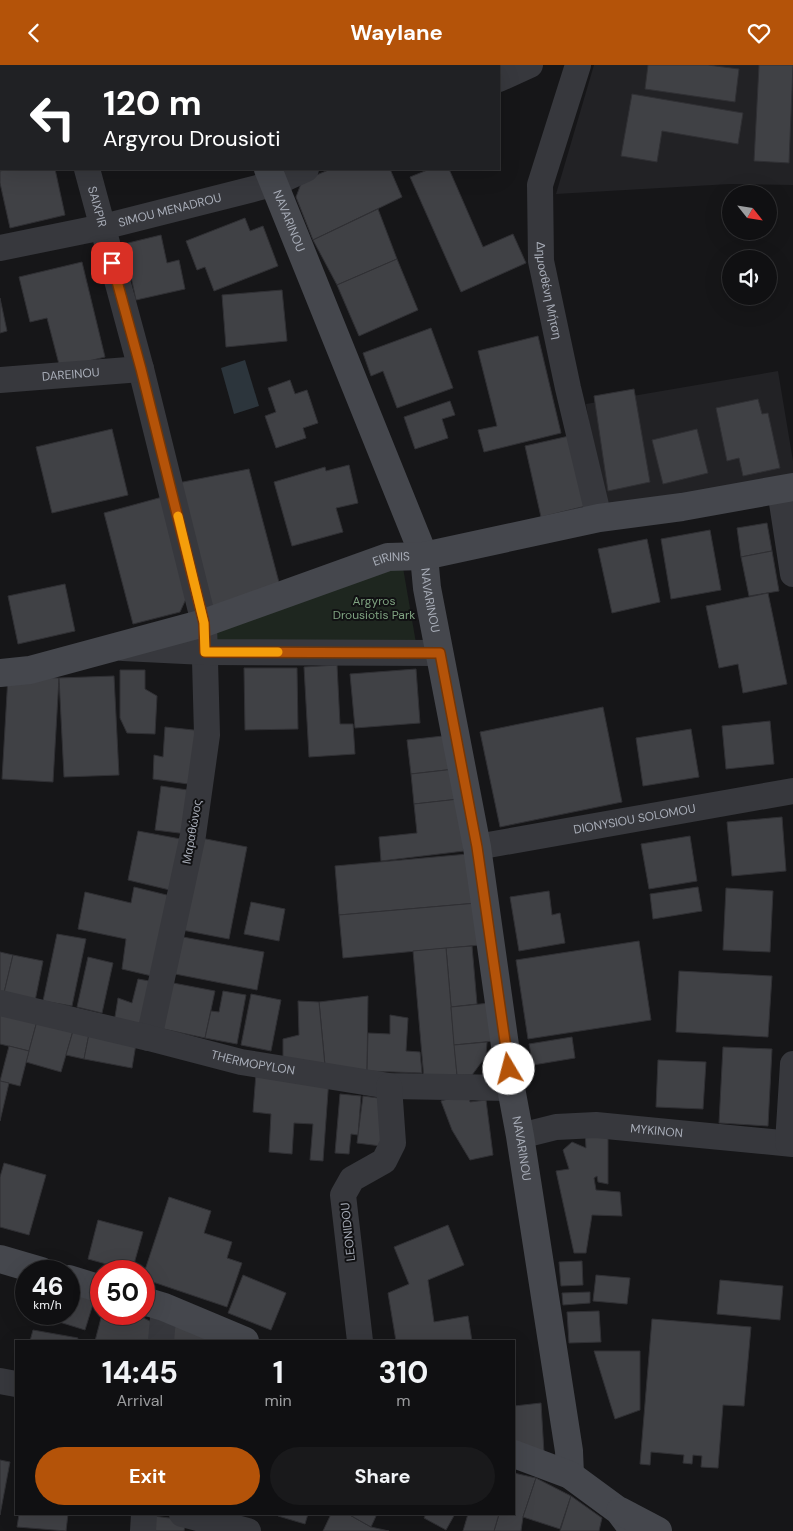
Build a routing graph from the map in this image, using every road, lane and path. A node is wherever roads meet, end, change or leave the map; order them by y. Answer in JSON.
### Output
{"nodes":[{"id":1,"x":530,"y":65,"type":"edge"},
{"id":2,"x":578,"y":65,"type":"edge"},
{"id":3,"x":500,"y":79,"type":"edge"},
{"id":4,"x":87,"y":170,"type":"edge"},
{"id":5,"x":301,"y":170,"type":"edge"},
{"id":6,"x":270,"y":176,"type":"edge"},
{"id":7,"x":103,"y":227,"type":"junction"},
{"id":8,"x":0,"y":249,"type":"edge"},
{"id":9,"x":141,"y":369,"type":"junction"},
{"id":10,"x":0,"y":380,"type":"edge"},
{"id":11,"x":786,"y":488,"type":"edge"},
{"id":12,"x":598,"y":518,"type":"junction"},
{"id":13,"x":424,"y":556,"type":"junction"},
{"id":14,"x":793,"y":575,"type":"edge"},
{"id":15,"x":204,"y":623,"type":"junction"},
{"id":16,"x":111,"y":648,"type":"junction"},
{"id":17,"x":205,"y":652,"type":"junction"},
{"id":18,"x":440,"y":653,"type":"junction"},
{"id":19,"x":0,"y":673,"type":"edge"},
{"id":20,"x":793,"y":791,"type":"edge"},
{"id":21,"x":477,"y":847,"type":"junction"},
{"id":22,"x":0,"y":1003,"type":"edge"},
{"id":23,"x":149,"y":1038,"type":"junction"},
{"id":24,"x":793,"y":1064,"type":"edge"},
{"id":25,"x":389,"y":1086,"type":"junction"},
{"id":26,"x":511,"y":1088,"type":"junction"},
{"id":27,"x":520,"y":1135,"type":"junction"},
{"id":28,"x":791,"y":1143,"type":"edge"},
{"id":29,"x":0,"y":1259,"type":"edge"},
{"id":30,"x":15,"y":1263,"type":"edge"},
{"id":31,"x":155,"y":1304,"type":"edge"},
{"id":32,"x":155,"y":1310,"type":"edge"},
{"id":33,"x":160,"y":1340,"type":"edge"},
{"id":34,"x":243,"y":1340,"type":"edge"},
{"id":35,"x":360,"y":1340,"type":"edge"},
{"id":36,"x":0,"y":1381,"type":"edge"},
{"id":37,"x":15,"y":1384,"type":"edge"},
{"id":38,"x":515,"y":1454,"type":"edge"},
{"id":39,"x":570,"y":1475,"type":"junction"},
{"id":40,"x":144,"y":1515,"type":"edge"},
{"id":41,"x":186,"y":1515,"type":"edge"},
{"id":42,"x":622,"y":1524,"type":"edge"},
{"id":43,"x":143,"y":1531,"type":"edge"},
{"id":44,"x":248,"y":1531,"type":"edge"},
{"id":45,"x":658,"y":1531,"type":"edge"}],
"edges":[{"from":1,"to":3,"type":"street"},
{"from":2,"to":12,"type":"street","name":"Δημοσθένη Μήτση"},
{"from":4,"to":7,"type":"street","name":"SAIXPIR"},
{"from":5,"to":6,"type":"street","name":"SIMOU MENADROU"},
{"from":6,"to":7,"type":"street","name":"SIMOU MENADROU"},
{"from":6,"to":13,"type":"main road","name":"NAVARINOU"},
{"from":7,"to":8,"type":"street","name":"SIMOU MENADROU"},
{"from":7,"to":9,"type":"street","name":"SAIXPIR"},
{"from":9,"to":10,"type":"street","name":"DAREINOU"},
{"from":9,"to":15,"type":"street","name":"SAIXPIR"},
{"from":11,"to":12,"type":"main road","name":"EIRINIS"},
{"from":11,"to":14,"type":"street"},
{"from":12,"to":13,"type":"main road","name":"EIRINIS"},
{"from":13,"to":15,"type":"main road","name":"EIRINIS"},
{"from":13,"to":18,"type":"main road","name":"NAVARINOU"},
{"from":15,"to":16,"type":"main road","name":"EIRINIS"},
{"from":15,"to":17,"type":"street","name":"Μαραθώνος"},
{"from":16,"to":17,"type":"street"},
{"from":16,"to":19,"type":"main road","name":"EIRINIS"},
{"from":17,"to":18,"type":"street"},
{"from":17,"to":23,"type":"street","name":"Μαραθώνος"},
{"from":18,"to":21,"type":"main road","name":"NAVARINOU"},
{"from":20,"to":21,"type":"street","name":"DIONYSIOU SOLOMOU"},
{"from":21,"to":26,"type":"main road","name":"NAVARINOU"},
{"from":22,"to":23,"type":"street","name":"THERMOPYLON"},
{"from":23,"to":25,"type":"street","name":"THERMOPYLON"},
{"from":24,"to":28,"type":"street"},
{"from":25,"to":26,"type":"street","name":"THERMOPYLON"},
{"from":25,"to":35,"type":"street","name":"LEONIDOU"},
{"from":26,"to":27,"type":"main road","name":"NAVARINOU"},
{"from":27,"to":28,"type":"street","name":"MYKINON"},
{"from":27,"to":39,"type":"main road","name":"NAVARINOU"},
{"from":29,"to":30,"type":"main road"},
{"from":31,"to":34,"type":"main road"},
{"from":32,"to":33,"type":"street"},
{"from":36,"to":37,"type":"street"},
{"from":38,"to":39,"type":"main road"},
{"from":39,"to":42,"type":"main road"},
{"from":40,"to":43,"type":"street"},
{"from":41,"to":44,"type":"street"},
{"from":42,"to":45,"type":"main road"}]}
